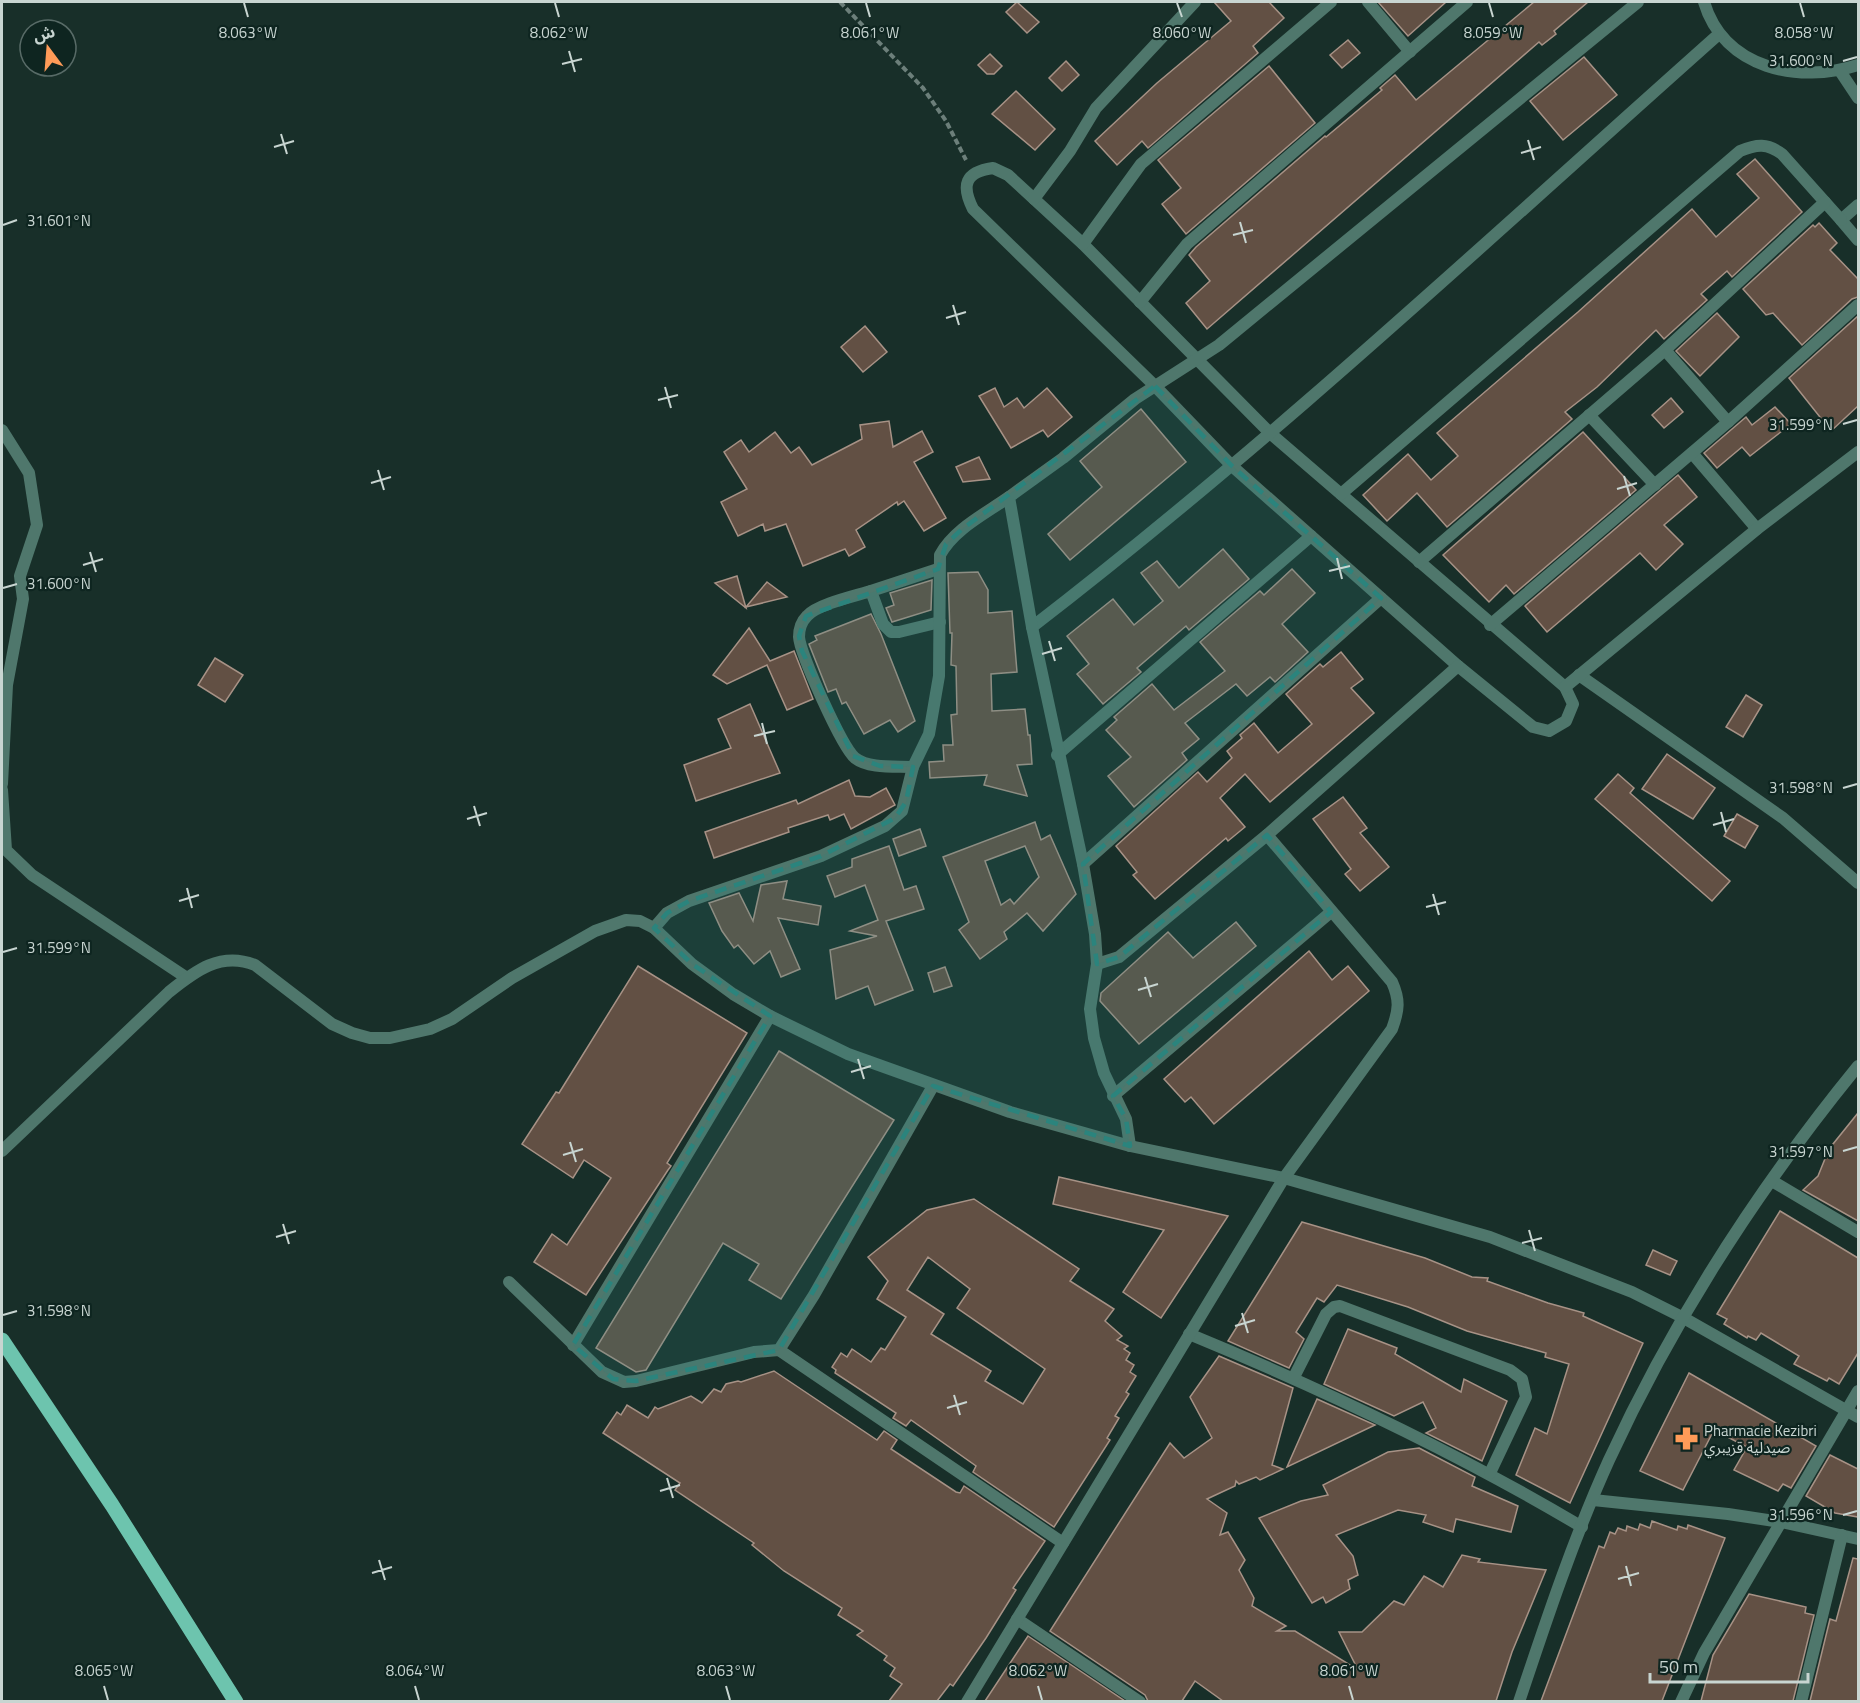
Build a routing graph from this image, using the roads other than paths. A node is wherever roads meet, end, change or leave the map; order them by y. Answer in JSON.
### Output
{"nodes":[{"id":1,"x":1195,"y":2,"type":"edge"},
{"id":2,"x":1331,"y":2,"type":"edge"},
{"id":3,"x":1368,"y":2,"type":"edge"},
{"id":4,"x":1467,"y":2,"type":"edge"},
{"id":5,"x":1638,"y":2,"type":"edge"},
{"id":6,"x":1704,"y":2,"type":"edge"},
{"id":7,"x":1719,"y":34,"type":"junction"},
{"id":8,"x":1410,"y":52,"type":"junction"},
{"id":9,"x":1858,"y":65,"type":"edge"},
{"id":10,"x":1840,"y":71,"type":"junction"},
{"id":11,"x":1858,"y":98,"type":"edge"},
{"id":12,"x":1034,"y":199,"type":"junction"},
{"id":13,"x":1825,"y":202,"type":"junction"},
{"id":14,"x":1858,"y":205,"type":"edge"},
{"id":15,"x":1841,"y":220,"type":"junction"},
{"id":16,"x":1858,"y":240,"type":"edge"},
{"id":17,"x":1083,"y":244,"type":"junction"},
{"id":18,"x":1140,"y":302,"type":"junction"},
{"id":19,"x":1858,"y":305,"type":"edge"},
{"id":20,"x":1665,"y":350,"type":"junction"},
{"id":21,"x":1197,"y":359,"type":"junction"},
{"id":22,"x":1155,"y":386,"type":"junction"},
{"id":23,"x":1589,"y":415,"type":"junction"},
{"id":24,"x":1728,"y":422,"type":"junction"},
{"id":25,"x":2,"y":430,"type":"edge"},
{"id":26,"x":1270,"y":433,"type":"junction"},
{"id":27,"x":1858,"y":452,"type":"edge"},
{"id":28,"x":1692,"y":453,"type":"junction"},
{"id":29,"x":1232,"y":466,"type":"junction"},
{"id":30,"x":1655,"y":485,"type":"junction"},
{"id":31,"x":1341,"y":494,"type":"junction"},
{"id":32,"x":1009,"y":497,"type":"junction"},
{"id":33,"x":1757,"y":529,"type":"junction"},
{"id":34,"x":1311,"y":536,"type":"junction"},
{"id":35,"x":1419,"y":562,"type":"junction"},
{"id":36,"x":938,"y":569,"type":"junction"},
{"id":37,"x":871,"y":591,"type":"junction"},
{"id":38,"x":1381,"y":598,"type":"junction"},
{"id":39,"x":940,"y":622,"type":"junction"},
{"id":40,"x":1490,"y":625,"type":"junction"},
{"id":41,"x":1032,"y":627,"type":"junction"},
{"id":42,"x":1458,"y":666,"type":"junction"},
{"id":43,"x":1579,"y":675,"type":"junction"},
{"id":44,"x":1565,"y":687,"type":"junction"},
{"id":45,"x":1057,"y":755,"type":"junction"},
{"id":46,"x":914,"y":767,"type":"junction"},
{"id":47,"x":2,"y":784,"type":"edge"},
{"id":48,"x":2,"y":790,"type":"edge"},
{"id":49,"x":1267,"y":835,"type":"junction"},
{"id":50,"x":1083,"y":864,"type":"junction"},
{"id":51,"x":1858,"y":883,"type":"edge"},
{"id":52,"x":1331,"y":912,"type":"junction"},
{"id":53,"x":654,"y":928,"type":"junction"},
{"id":54,"x":1097,"y":964,"type":"junction"},
{"id":55,"x":187,"y":978,"type":"junction"},
{"id":56,"x":770,"y":1016,"type":"junction"},
{"id":57,"x":1858,"y":1066,"type":"edge"},
{"id":58,"x":933,"y":1086,"type":"junction"},
{"id":59,"x":1113,"y":1096,"type":"junction"},
{"id":60,"x":1130,"y":1146,"type":"junction"},
{"id":61,"x":2,"y":1151,"type":"edge"},
{"id":62,"x":1284,"y":1178,"type":"junction"},
{"id":63,"x":1772,"y":1181,"type":"junction"},
{"id":64,"x":1858,"y":1232,"type":"edge"},
{"id":65,"x":509,"y":1282,"type":"dead end"},
{"id":66,"x":1682,"y":1317,"type":"junction"},
{"id":67,"x":1190,"y":1334,"type":"junction"},
{"id":68,"x":2,"y":1340,"type":"edge"},
{"id":69,"x":573,"y":1345,"type":"junction"},
{"id":70,"x":779,"y":1350,"type":"junction"},
{"id":71,"x":1294,"y":1377,"type":"junction"},
{"id":72,"x":1858,"y":1392,"type":"edge"},
{"id":73,"x":1847,"y":1410,"type":"junction"},
{"id":74,"x":1858,"y":1417,"type":"edge"},
{"id":75,"x":1490,"y":1473,"type":"junction"},
{"id":76,"x":1593,"y":1500,"type":"junction"},
{"id":77,"x":1781,"y":1522,"type":"junction"},
{"id":78,"x":1582,"y":1527,"type":"junction"},
{"id":79,"x":1842,"y":1535,"type":"junction"},
{"id":80,"x":1858,"y":1539,"type":"edge"},
{"id":81,"x":1063,"y":1543,"type":"junction"},
{"id":82,"x":1017,"y":1619,"type":"junction"},
{"id":83,"x":236,"y":1701,"type":"edge"},
{"id":84,"x":966,"y":1701,"type":"edge"},
{"id":85,"x":1140,"y":1701,"type":"edge"},
{"id":86,"x":1519,"y":1701,"type":"edge"},
{"id":87,"x":1681,"y":1701,"type":"edge"},
{"id":88,"x":1801,"y":1701,"type":"edge"}],
"edges":[{"from":1,"to":12,"type":"street"},
{"from":2,"to":17,"type":"street"},
{"from":3,"to":8,"type":"street"},
{"from":4,"to":8,"type":"street"},
{"from":5,"to":21,"type":"street"},
{"from":6,"to":7,"type":"street"},
{"from":7,"to":10,"type":"street"},
{"from":7,"to":26,"type":"street"},
{"from":8,"to":18,"type":"street"},
{"from":9,"to":10,"type":"street"},
{"from":10,"to":11,"type":"street"},
{"from":12,"to":17,"type":"street"},
{"from":12,"to":22,"type":"street"},
{"from":13,"to":15,"type":"street"},
{"from":13,"to":20,"type":"street"},
{"from":13,"to":31,"type":"street"},
{"from":14,"to":15,"type":"street"},
{"from":15,"to":16,"type":"street"},
{"from":17,"to":18,"type":"street"},
{"from":18,"to":21,"type":"street"},
{"from":19,"to":24,"type":"street"},
{"from":20,"to":23,"type":"street"},
{"from":20,"to":24,"type":"street"},
{"from":21,"to":22,"type":"street"},
{"from":21,"to":26,"type":"street"},
{"from":22,"to":29,"type":"street"},
{"from":22,"to":32,"type":"street"},
{"from":23,"to":30,"type":"street"},
{"from":23,"to":35,"type":"street"},
{"from":24,"to":28,"type":"street"},
{"from":25,"to":47,"type":"street"},
{"from":26,"to":29,"type":"street"},
{"from":26,"to":31,"type":"street"},
{"from":27,"to":33,"type":"street"},
{"from":28,"to":30,"type":"street"},
{"from":28,"to":33,"type":"street"},
{"from":29,"to":34,"type":"street"},
{"from":29,"to":41,"type":"street"},
{"from":30,"to":40,"type":"street"},
{"from":31,"to":35,"type":"street"},
{"from":32,"to":36,"type":"street"},
{"from":32,"to":41,"type":"street"},
{"from":33,"to":43,"type":"street"},
{"from":34,"to":38,"type":"street"},
{"from":34,"to":45,"type":"street"},
{"from":35,"to":40,"type":"street"},
{"from":36,"to":37,"type":"street"},
{"from":36,"to":39,"type":"street"},
{"from":37,"to":39,"type":"street"},
{"from":37,"to":46,"type":"street"},
{"from":38,"to":42,"type":"street"},
{"from":38,"to":50,"type":"street"},
{"from":39,"to":46,"type":"street"},
{"from":40,"to":44,"type":"street"},
{"from":41,"to":45,"type":"street"},
{"from":42,"to":44,"type":"street"},
{"from":42,"to":49,"type":"street"},
{"from":43,"to":44,"type":"street"},
{"from":43,"to":51,"type":"street"},
{"from":45,"to":50,"type":"street"},
{"from":46,"to":53,"type":"street"},
{"from":48,"to":55,"type":"street"},
{"from":49,"to":52,"type":"street"},
{"from":49,"to":54,"type":"street"},
{"from":50,"to":54,"type":"street"},
{"from":52,"to":59,"type":"street"},
{"from":52,"to":62,"type":"street"},
{"from":53,"to":55,"type":"street"},
{"from":53,"to":56,"type":"street"},
{"from":54,"to":59,"type":"street"},
{"from":55,"to":61,"type":"street"},
{"from":56,"to":58,"type":"street"},
{"from":56,"to":69,"type":"street"},
{"from":57,"to":63,"type":"street"},
{"from":58,"to":60,"type":"street"},
{"from":58,"to":70,"type":"street"},
{"from":59,"to":60,"type":"street"},
{"from":60,"to":62,"type":"street"},
{"from":62,"to":66,"type":"street"},
{"from":62,"to":67,"type":"street"},
{"from":63,"to":64,"type":"street"},
{"from":63,"to":66,"type":"street"},
{"from":65,"to":69,"type":"street"},
{"from":66,"to":73,"type":"street"},
{"from":66,"to":76,"type":"street"},
{"from":67,"to":71,"type":"street"},
{"from":67,"to":81,"type":"street"},
{"from":68,"to":83,"type":"main road"},
{"from":69,"to":70,"type":"street"},
{"from":70,"to":81,"type":"street"},
{"from":71,"to":75,"type":"street"},
{"from":71,"to":75,"type":"street"},
{"from":72,"to":73,"type":"street"},
{"from":73,"to":74,"type":"street"},
{"from":73,"to":77,"type":"street"},
{"from":75,"to":78,"type":"street"},
{"from":76,"to":77,"type":"street"},
{"from":76,"to":78,"type":"street"},
{"from":77,"to":79,"type":"street"},
{"from":77,"to":87,"type":"street"},
{"from":78,"to":86,"type":"street"},
{"from":79,"to":80,"type":"street"},
{"from":79,"to":88,"type":"street"},
{"from":81,"to":82,"type":"street"},
{"from":82,"to":84,"type":"street"},
{"from":82,"to":85,"type":"street"}]}
